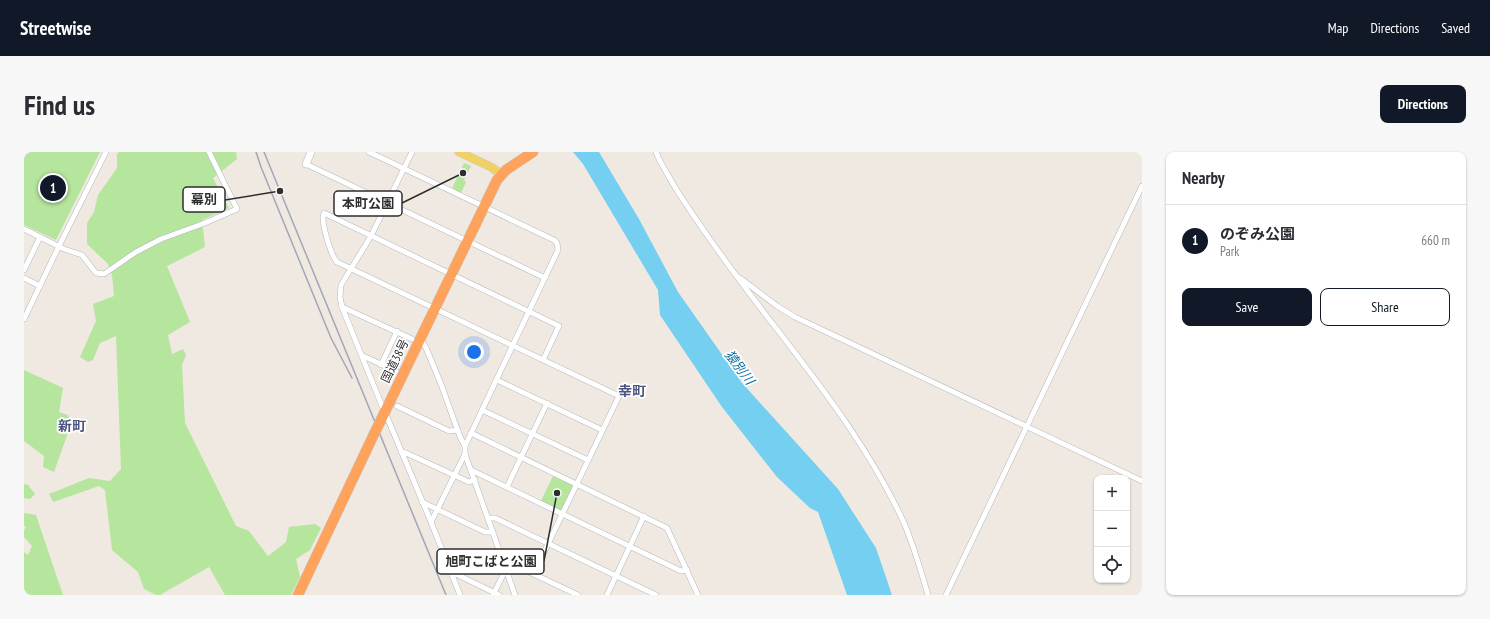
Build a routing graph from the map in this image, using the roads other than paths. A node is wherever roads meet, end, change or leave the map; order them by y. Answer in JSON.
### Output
{"nodes":[{"id":1,"x":106,"y":152,"type":"edge"},
{"id":2,"x":209,"y":152,"type":"edge"},
{"id":3,"x":311,"y":152,"type":"edge"},
{"id":4,"x":369,"y":152,"type":"edge"},
{"id":5,"x":412,"y":152,"type":"edge"},
{"id":6,"x":459,"y":152,"type":"edge"},
{"id":7,"x":656,"y":152,"type":"edge"},
{"id":8,"x":531,"y":153,"type":"edge"},
{"id":9,"x":306,"y":164,"type":"joint"},
{"id":10,"x":404,"y":169,"type":"junction"},
{"id":11,"x":501,"y":174,"type":"junction"},
{"id":12,"x":1142,"y":186,"type":"edge"},
{"id":13,"x":387,"y":203,"type":"junction"},
{"id":14,"x":484,"y":206,"type":"junction"},
{"id":15,"x":24,"y":230,"type":"edge"},
{"id":16,"x":371,"y":236,"type":"junction"},
{"id":17,"x":40,"y":237,"type":"junction"},
{"id":18,"x":467,"y":240,"type":"junction"},
{"id":19,"x":59,"y":246,"type":"junction"},
{"id":20,"x":351,"y":269,"type":"junction"},
{"id":21,"x":24,"y":270,"type":"edge"},
{"id":22,"x":450,"y":274,"type":"junction"},
{"id":23,"x":736,"y":275,"type":"junction"},
{"id":24,"x":24,"y":278,"type":"edge"},
{"id":25,"x":545,"y":278,"type":"junction"},
{"id":26,"x":40,"y":286,"type":"junction"},
{"id":27,"x":342,"y":307,"type":"junction"},
{"id":28,"x":434,"y":308,"type":"junction"},
{"id":29,"x":529,"y":312,"type":"junction"},
{"id":30,"x":24,"y":319,"type":"edge"},
{"id":31,"x":397,"y":332,"type":"junction"},
{"id":32,"x":416,"y":338,"type":"junction"},
{"id":33,"x":513,"y":346,"type":"junction"},
{"id":34,"x":363,"y":356,"type":"junction"},
{"id":35,"x":543,"y":360,"type":"junction"},
{"id":36,"x":381,"y":365,"type":"junction"},
{"id":37,"x":396,"y":371,"type":"dead end"},
{"id":38,"x":497,"y":380,"type":"junction"},
{"id":39,"x":547,"y":403,"type":"junction"},
{"id":40,"x":382,"y":406,"type":"dead end"},
{"id":41,"x":397,"y":406,"type":"dead end"},
{"id":42,"x":482,"y":410,"type":"junction"},
{"id":43,"x":384,"y":419,"type":"junction"},
{"id":44,"x":1027,"y":427,"type":"junction"},
{"id":45,"x":458,"y":430,"type":"junction"},
{"id":46,"x":602,"y":430,"type":"junction"},
{"id":47,"x":471,"y":433,"type":"junction"},
{"id":48,"x":532,"y":434,"type":"junction"},
{"id":49,"x":465,"y":446,"type":"junction"},
{"id":50,"x":401,"y":452,"type":"junction"},
{"id":51,"x":465,"y":454,"type":"junction"},
{"id":52,"x":521,"y":457,"type":"junction"},
{"id":53,"x":588,"y":460,"type":"junction"},
{"id":54,"x":471,"y":470,"type":"junction"},
{"id":55,"x":454,"y":475,"type":"junction"},
{"id":56,"x":475,"y":480,"type":"junction"},
{"id":57,"x":1142,"y":481,"type":"edge"},
{"id":58,"x":577,"y":484,"type":"junction"},
{"id":59,"x":507,"y":487,"type":"junction"},
{"id":60,"x":422,"y":502,"type":"junction"},
{"id":61,"x":438,"y":509,"type":"junction"},
{"id":62,"x":562,"y":514,"type":"junction"},
{"id":63,"x":644,"y":516,"type":"junction"},
{"id":64,"x":488,"y":518,"type":"junction"},
{"id":65,"x":431,"y":522,"type":"junction"},
{"id":66,"x":493,"y":532,"type":"junction"},
{"id":67,"x":548,"y":543,"type":"junction"},
{"id":68,"x":630,"y":546,"type":"junction"},
{"id":69,"x":504,"y":563,"type":"junction"},
{"id":70,"x":506,"y":569,"type":"junction"},
{"id":71,"x":687,"y":570,"type":"junction"},
{"id":72,"x":534,"y":573,"type":"junction"},
{"id":73,"x":452,"y":575,"type":"junction"},
{"id":74,"x":616,"y":576,"type":"junction"},
{"id":75,"x":496,"y":594,"type":"edge"},
{"id":76,"x":298,"y":595,"type":"edge"},
{"id":77,"x":460,"y":595,"type":"edge"},
{"id":78,"x":515,"y":595,"type":"edge"},
{"id":79,"x":578,"y":595,"type":"edge"},
{"id":80,"x":607,"y":595,"type":"edge"},
{"id":81,"x":656,"y":595,"type":"edge"},
{"id":82,"x":698,"y":595,"type":"edge"},
{"id":83,"x":928,"y":595,"type":"edge"},
{"id":84,"x":946,"y":595,"type":"edge"}],
"edges":[{"from":1,"to":19,"type":"street"},
{"from":2,"to":19,"type":"street"},
{"from":3,"to":9,"type":"main road"},
{"from":4,"to":10,"type":"street"},
{"from":5,"to":10,"type":"street"},
{"from":6,"to":11,"type":"main road"},
{"from":7,"to":23,"type":"street"},
{"from":8,"to":11,"type":"highway","name":"国道38号"},
{"from":9,"to":13,"type":"street"},
{"from":10,"to":13,"type":"street"},
{"from":10,"to":14,"type":"street"},
{"from":11,"to":14,"type":"highway","name":"国道38号"},
{"from":12,"to":44,"type":"street"},
{"from":13,"to":16,"type":"street"},
{"from":13,"to":18,"type":"street"},
{"from":14,"to":18,"type":"highway","name":"国道38号"},
{"from":14,"to":25,"type":"street"},
{"from":15,"to":17,"type":"street"},
{"from":16,"to":20,"type":"street"},
{"from":16,"to":20,"type":"street"},
{"from":16,"to":22,"type":"street"},
{"from":17,"to":19,"type":"street"},
{"from":17,"to":21,"type":"street"},
{"from":18,"to":22,"type":"highway","name":"国道38号"},
{"from":18,"to":25,"type":"street"},
{"from":19,"to":26,"type":"street"},
{"from":20,"to":27,"type":"street"},
{"from":20,"to":28,"type":"street"},
{"from":22,"to":28,"type":"highway","name":"国道38号"},
{"from":22,"to":29,"type":"street"},
{"from":23,"to":44,"type":"street"},
{"from":23,"to":83,"type":"street"},
{"from":24,"to":26,"type":"street"},
{"from":25,"to":29,"type":"street"},
{"from":26,"to":30,"type":"street"},
{"from":27,"to":31,"type":"street"},
{"from":27,"to":34,"type":"street"},
{"from":28,"to":32,"type":"highway","name":"国道38号"},
{"from":28,"to":33,"type":"street"},
{"from":29,"to":33,"type":"street"},
{"from":29,"to":35,"type":"street"},
{"from":31,"to":32,"type":"street"},
{"from":31,"to":36,"type":"street"},
{"from":32,"to":43,"type":"highway","name":"国道38号"},
{"from":32,"to":45,"type":"street"},
{"from":33,"to":35,"type":"street"},
{"from":33,"to":38,"type":"street"},
{"from":34,"to":36,"type":"street"},
{"from":34,"to":40,"type":"street"},
{"from":35,"to":46,"type":"street"},
{"from":36,"to":37,"type":"street"},
{"from":38,"to":39,"type":"street"},
{"from":38,"to":42,"type":"street"},
{"from":39,"to":46,"type":"street"},
{"from":39,"to":48,"type":"street"},
{"from":41,"to":45,"type":"street"},
{"from":42,"to":47,"type":"street"},
{"from":42,"to":48,"type":"street"},
{"from":43,"to":50,"type":"street"},
{"from":43,"to":76,"type":"highway","name":"国道38号","bridge":true},
{"from":44,"to":57,"type":"street"},
{"from":44,"to":84,"type":"street"},
{"from":45,"to":49,"type":"street"},
{"from":46,"to":53,"type":"street"},
{"from":47,"to":49,"type":"street"},
{"from":47,"to":52,"type":"street"},
{"from":48,"to":52,"type":"street"},
{"from":48,"to":53,"type":"street"},
{"from":49,"to":51,"type":"street"},
{"from":50,"to":55,"type":"street"},
{"from":50,"to":60,"type":"street"},
{"from":51,"to":54,"type":"street"},
{"from":51,"to":55,"type":"street"},
{"from":52,"to":58,"type":"street"},
{"from":52,"to":59,"type":"street"},
{"from":53,"to":58,"type":"street"},
{"from":54,"to":56,"type":"street"},
{"from":54,"to":59,"type":"street"},
{"from":55,"to":56,"type":"street"},
{"from":55,"to":61,"type":"street"},
{"from":56,"to":64,"type":"street"},
{"from":58,"to":62,"type":"street"},
{"from":58,"to":63,"type":"street"},
{"from":59,"to":62,"type":"street"},
{"from":60,"to":61,"type":"street"},
{"from":60,"to":65,"type":"street"},
{"from":61,"to":65,"type":"street"},
{"from":61,"to":66,"type":"street"},
{"from":62,"to":67,"type":"street"},
{"from":62,"to":68,"type":"street"},
{"from":63,"to":68,"type":"street"},
{"from":63,"to":71,"type":"street"},
{"from":64,"to":66,"type":"street"},
{"from":64,"to":67,"type":"street"},
{"from":65,"to":73,"type":"street"},
{"from":66,"to":69,"type":"street"},
{"from":67,"to":72,"type":"street"},
{"from":67,"to":74,"type":"street"},
{"from":68,"to":71,"type":"street"},
{"from":68,"to":74,"type":"street"},
{"from":69,"to":70,"type":"street"},
{"from":69,"to":72,"type":"street"},
{"from":70,"to":75,"type":"street"},
{"from":70,"to":78,"type":"street"},
{"from":71,"to":82,"type":"street"},
{"from":72,"to":79,"type":"street"},
{"from":73,"to":75,"type":"street"},
{"from":73,"to":77,"type":"street"},
{"from":74,"to":80,"type":"street"},
{"from":74,"to":81,"type":"street"}]}
